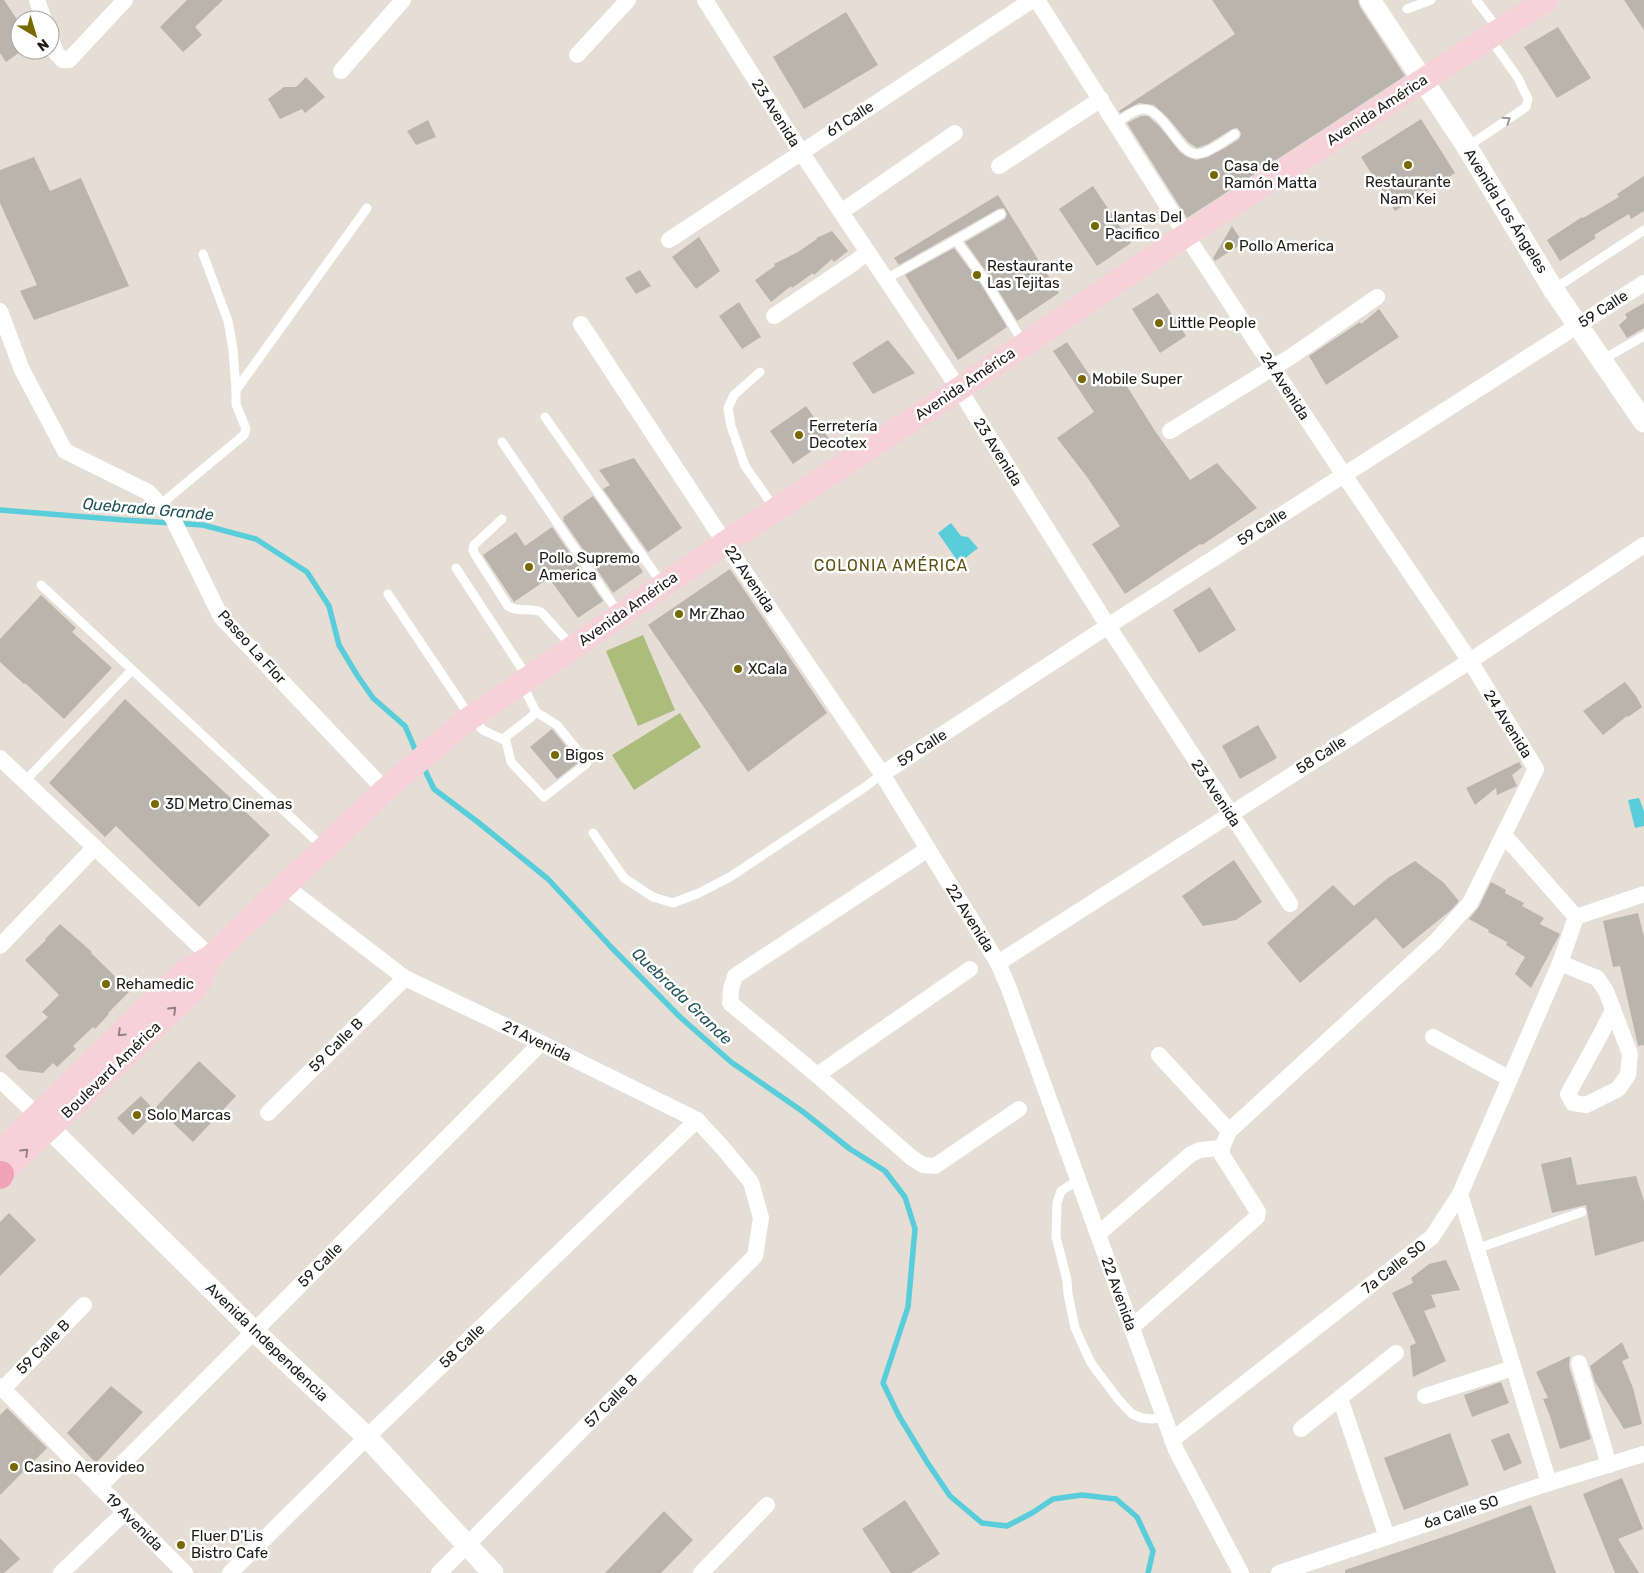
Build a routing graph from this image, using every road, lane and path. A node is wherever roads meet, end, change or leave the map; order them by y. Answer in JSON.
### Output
{"nodes":[{"id":1,"x":125,"y":0,"type":"edge"},
{"id":2,"x":403,"y":0,"type":"edge"},
{"id":3,"x":628,"y":0,"type":"edge"},
{"id":4,"x":705,"y":0,"type":"edge"},
{"id":5,"x":1032,"y":0,"type":"edge"},
{"id":6,"x":1037,"y":0,"type":"edge"},
{"id":7,"x":1370,"y":0,"type":"edge"},
{"id":8,"x":1431,"y":0,"type":"edge"},
{"id":9,"x":1476,"y":0,"type":"edge"},
{"id":10,"x":1546,"y":0,"type":"edge"},
{"id":11,"x":1407,"y":9,"type":"dead end"},
{"id":12,"x":1494,"y":34,"type":"junction"},
{"id":13,"x":577,"y":55,"type":"dead end"},
{"id":14,"x":60,"y":57,"type":"edge"},
{"id":15,"x":341,"y":71,"type":"dead end"},
{"id":16,"x":1423,"y":80,"type":"junction"},
{"id":17,"x":1101,"y":99,"type":"junction"},
{"id":18,"x":1116,"y":123,"type":"junction"},
{"id":19,"x":955,"y":134,"type":"dead end"},
{"id":20,"x":1235,"y":134,"type":"dead end"},
{"id":21,"x":1467,"y":147,"type":"junction"},
{"id":22,"x":801,"y":152,"type":"junction"},
{"id":23,"x":999,"y":166,"type":"dead end"},
{"id":24,"x":367,"y":208,"type":"dead end"},
{"id":25,"x":841,"y":212,"type":"junction"},
{"id":26,"x":1001,"y":214,"type":"dead end"},
{"id":27,"x":1644,"y":230,"type":"edge"},
{"id":28,"x":1186,"y":235,"type":"junction"},
{"id":29,"x":669,"y":240,"type":"dead end"},
{"id":30,"x":956,"y":240,"type":"junction"},
{"id":31,"x":868,"y":252,"type":"junction"},
{"id":32,"x":203,"y":254,"type":"dead end"},
{"id":33,"x":886,"y":279,"type":"junction"},
{"id":34,"x":1644,"y":283,"type":"edge"},
{"id":35,"x":1554,"y":289,"type":"junction"},
{"id":36,"x":1377,"y":297,"type":"dead end"},
{"id":37,"x":0,"y":311,"type":"edge"},
{"id":38,"x":774,"y":316,"type":"dead end"},
{"id":39,"x":581,"y":324,"type":"dead end"},
{"id":40,"x":1579,"y":325,"type":"junction"},
{"id":41,"x":1644,"y":336,"type":"edge"},
{"id":42,"x":1024,"y":345,"type":"junction"},
{"id":43,"x":1602,"y":360,"type":"junction"},
{"id":44,"x":1273,"y":368,"type":"junction"},
{"id":45,"x":760,"y":372,"type":"dead end"},
{"id":46,"x":959,"y":389,"type":"junction"},
{"id":47,"x":236,"y":390,"type":"junction"},
{"id":48,"x":544,"y":417,"type":"dead end"},
{"id":49,"x":1644,"y":422,"type":"edge"},
{"id":50,"x":1170,"y":431,"type":"dead end"},
{"id":51,"x":502,"y":442,"type":"dead end"},
{"id":52,"x":1344,"y":475,"type":"junction"},
{"id":53,"x":776,"y":509,"type":"junction"},
{"id":54,"x":166,"y":510,"type":"junction"},
{"id":55,"x":502,"y":520,"type":"dead end"},
{"id":56,"x":725,"y":543,"type":"junction"},
{"id":57,"x":1644,"y":545,"type":"edge"},
{"id":58,"x":456,"y":568,"type":"dead end"},
{"id":59,"x":41,"y":585,"type":"dead end"},
{"id":60,"x":663,"y":586,"type":"junction"},
{"id":61,"x":388,"y":594,"type":"dead end"},
{"id":62,"x":620,"y":615,"type":"junction"},
{"id":63,"x":1108,"y":626,"type":"junction"},
{"id":64,"x":574,"y":647,"type":"junction"},
{"id":65,"x":1470,"y":661,"type":"junction"},
{"id":66,"x":132,"y":670,"type":"junction"},
{"id":67,"x":525,"y":681,"type":"junction"},
{"id":68,"x":536,"y":712,"type":"junction"},
{"id":69,"x":467,"y":721,"type":"junction"},
{"id":70,"x":503,"y":739,"type":"junction"},
{"id":71,"x":0,"y":758,"type":"edge"},
{"id":72,"x":882,"y":774,"type":"junction"},
{"id":73,"x":25,"y":781,"type":"junction"},
{"id":74,"x":390,"y":786,"type":"junction"},
{"id":75,"x":1229,"y":814,"type":"junction"},
{"id":76,"x":593,"y":833,"type":"dead end"},
{"id":77,"x":1504,"y":835,"type":"junction"},
{"id":78,"x":95,"y":847,"type":"junction"},
{"id":79,"x":324,"y":848,"type":"junction"},
{"id":80,"x":928,"y":849,"type":"junction"},
{"id":81,"x":285,"y":886,"type":"junction"},
{"id":82,"x":1644,"y":894,"type":"edge"},
{"id":83,"x":1290,"y":904,"type":"dead end"},
{"id":84,"x":1576,"y":917,"type":"junction"},
{"id":85,"x":0,"y":946,"type":"edge"},
{"id":86,"x":211,"y":957,"type":"junction"},
{"id":87,"x":998,"y":963,"type":"junction"},
{"id":88,"x":1560,"y":963,"type":"junction"},
{"id":89,"x":970,"y":969,"type":"dead end"},
{"id":90,"x":405,"y":978,"type":"junction"},
{"id":91,"x":1613,"y":1010,"type":"junction"},
{"id":92,"x":1433,"y":1037,"type":"dead end"},
{"id":93,"x":541,"y":1043,"type":"junction"},
{"id":94,"x":1159,"y":1055,"type":"dead end"},
{"id":95,"x":817,"y":1075,"type":"junction"},
{"id":96,"x":1510,"y":1078,"type":"junction"},
{"id":97,"x":0,"y":1080,"type":"edge"},
{"id":98,"x":1019,"y":1109,"type":"dead end"},
{"id":99,"x":268,"y":1113,"type":"dead end"},
{"id":100,"x":697,"y":1120,"type":"junction"},
{"id":101,"x":43,"y":1122,"type":"junction"},
{"id":102,"x":1229,"y":1132,"type":"junction"},
{"id":103,"x":1222,"y":1148,"type":"junction"},
{"id":104,"x":0,"y":1169,"type":"edge"},
{"id":105,"x":1078,"y":1180,"type":"junction"},
{"id":106,"x":1460,"y":1194,"type":"junction"},
{"id":107,"x":1582,"y":1212,"type":"dead end"},
{"id":108,"x":761,"y":1218,"type":"joint"},
{"id":109,"x":1098,"y":1234,"type":"junction"},
{"id":110,"x":1476,"y":1249,"type":"junction"},
{"id":111,"x":84,"y":1305,"type":"dead end"},
{"id":112,"x":1131,"y":1328,"type":"junction"},
{"id":113,"x":254,"y":1332,"type":"junction"},
{"id":114,"x":1396,"y":1353,"type":"dead end"},
{"id":115,"x":1579,"y":1362,"type":"dead end"},
{"id":116,"x":1513,"y":1368,"type":"junction"},
{"id":117,"x":2,"y":1387,"type":"edge"},
{"id":118,"x":1425,"y":1396,"type":"dead end"},
{"id":119,"x":1340,"y":1398,"type":"junction"},
{"id":120,"x":1164,"y":1417,"type":"junction"},
{"id":121,"x":1301,"y":1429,"type":"dead end"},
{"id":122,"x":367,"y":1437,"type":"junction"},
{"id":123,"x":1172,"y":1440,"type":"junction"},
{"id":124,"x":1644,"y":1454,"type":"edge"},
{"id":125,"x":1609,"y":1465,"type":"junction"},
{"id":126,"x":1549,"y":1483,"type":"junction"},
{"id":127,"x":99,"y":1488,"type":"junction"},
{"id":128,"x":767,"y":1505,"type":"dead end"},
{"id":129,"x":124,"y":1512,"type":"junction"},
{"id":130,"x":1387,"y":1537,"type":"junction"},
{"id":131,"x":468,"y":1546,"type":"junction"},
{"id":132,"x":711,"y":1570,"type":"edge"},
{"id":133,"x":60,"y":1573,"type":"edge"},
{"id":134,"x":185,"y":1573,"type":"edge"},
{"id":135,"x":230,"y":1573,"type":"edge"},
{"id":136,"x":439,"y":1573,"type":"edge"},
{"id":137,"x":493,"y":1573,"type":"edge"},
{"id":138,"x":1241,"y":1573,"type":"edge"},
{"id":139,"x":1279,"y":1573,"type":"edge"}],
"edges":[{"from":1,"to":14,"type":"street"},
{"from":2,"to":15,"type":"street"},
{"from":3,"to":13,"type":"street"},
{"from":4,"to":22,"type":"street","name":"23 Avenida"},
{"from":5,"to":22,"type":"street","name":"61 Calle"},
{"from":6,"to":17,"type":"street","name":"24 Avenida"},
{"from":7,"to":16,"type":"street","name":"Avenida Los Ángeles"},
{"from":8,"to":11,"type":"lane"},
{"from":9,"to":12,"type":"lane"},
{"from":10,"to":12,"type":"main road","name":"Avenida América"},
{"from":12,"to":16,"type":"main road","name":"Avenida América"},
{"from":21,"to":12,"type":"lane","one_way":true},
{"from":16,"to":21,"type":"street","name":"Avenida Los Ángeles"},
{"from":16,"to":28,"type":"main road","name":"Avenida América"},
{"from":17,"to":18,"type":"street","name":"24 Avenida"},
{"from":17,"to":23,"type":"street"},
{"from":18,"to":20,"type":"lane"},
{"from":18,"to":28,"type":"street","name":"24 Avenida"},
{"from":19,"to":25,"type":"street"},
{"from":21,"to":35,"type":"street","name":"Avenida Los Ángeles"},
{"from":22,"to":25,"type":"street","name":"23 Avenida"},
{"from":22,"to":29,"type":"street","name":"61 Calle"},
{"from":24,"to":47,"type":"lane"},
{"from":25,"to":31,"type":"street","name":"23 Avenida"},
{"from":26,"to":30,"type":"lane"},
{"from":27,"to":35,"type":"lane"},
{"from":28,"to":42,"type":"main road","name":"Avenida América"},
{"from":28,"to":44,"type":"street","name":"24 Avenida"},
{"from":30,"to":33,"type":"lane"},
{"from":30,"to":42,"type":"lane"},
{"from":31,"to":33,"type":"street","name":"23 Avenida"},
{"from":31,"to":38,"type":"street"},
{"from":32,"to":47,"type":"lane"},
{"from":33,"to":46,"type":"street","name":"23 Avenida"},
{"from":34,"to":40,"type":"street","name":"59 Calle"},
{"from":35,"to":40,"type":"street","name":"Avenida Los Ángeles"},
{"from":36,"to":44,"type":"street"},
{"from":37,"to":54,"type":"street","name":"Paseo La Flor"},
{"from":39,"to":56,"type":"street","name":"22 Avenida"},
{"from":40,"to":43,"type":"street","name":"Avenida Los Ángeles"},
{"from":40,"to":52,"type":"street","name":"59 Calle"},
{"from":41,"to":43,"type":"lane"},
{"from":42,"to":46,"type":"main road","name":"Avenida América"},
{"from":43,"to":49,"type":"street","name":"Avenida Los Ángeles"},
{"from":44,"to":50,"type":"street"},
{"from":44,"to":52,"type":"street","name":"24 Avenida"},
{"from":45,"to":53,"type":"lane"},
{"from":46,"to":53,"type":"main road","name":"Avenida América"},
{"from":46,"to":63,"type":"street","name":"23 Avenida"},
{"from":47,"to":54,"type":"lane"},
{"from":48,"to":60,"type":"lane"},
{"from":51,"to":62,"type":"lane"},
{"from":52,"to":63,"type":"street","name":"59 Calle"},
{"from":52,"to":65,"type":"street","name":"24 Avenida"},
{"from":53,"to":56,"type":"main road","name":"Avenida América"},
{"from":54,"to":74,"type":"street","name":"Paseo La Flor"},
{"from":55,"to":64,"type":"lane"},
{"from":56,"to":60,"type":"main road","name":"Avenida América"},
{"from":56,"to":72,"type":"street","name":"22 Avenida"},
{"from":57,"to":65,"type":"street","name":"58 Calle"},
{"from":58,"to":67,"type":"lane"},
{"from":59,"to":66,"type":"lane"},
{"from":60,"to":62,"type":"main road","name":"Avenida América"},
{"from":61,"to":69,"type":"lane"},
{"from":62,"to":64,"type":"main road","name":"Avenida América"},
{"from":63,"to":72,"type":"street","name":"59 Calle"},
{"from":63,"to":75,"type":"street","name":"23 Avenida"},
{"from":64,"to":67,"type":"main road","name":"Avenida América"},
{"from":65,"to":75,"type":"street","name":"58 Calle"},
{"from":65,"to":77,"type":"street","name":"24 Avenida"},
{"from":66,"to":73,"type":"lane"},
{"from":66,"to":79,"type":"lane"},
{"from":67,"to":68,"type":"lane"},
{"from":67,"to":69,"type":"main road","name":"Avenida América"},
{"from":68,"to":70,"type":"lane"},
{"from":68,"to":70,"type":"lane"},
{"from":69,"to":70,"type":"lane"},
{"from":69,"to":74,"type":"main road","name":"Avenida América"},
{"from":71,"to":73,"type":"street"},
{"from":72,"to":76,"type":"lane"},
{"from":72,"to":80,"type":"street","name":"22 Avenida"},
{"from":73,"to":78,"type":"street"},
{"from":74,"to":79,"type":"main road","name":"Boulevard América"},
{"from":75,"to":83,"type":"street","name":"23 Avenida"},
{"from":75,"to":87,"type":"street","name":"58 Calle"},
{"from":77,"to":84,"type":"street"},
{"from":77,"to":102,"type":"street"},
{"from":78,"to":85,"type":"street"},
{"from":78,"to":86,"type":"street"},
{"from":79,"to":81,"type":"main road","name":"Boulevard América"},
{"from":80,"to":87,"type":"street","name":"22 Avenida"},
{"from":80,"to":95,"type":"street"},
{"from":81,"to":86,"type":"main road","name":"Boulevard América"},
{"from":81,"to":90,"type":"street","name":"21 Avenida"},
{"from":82,"to":84,"type":"street"},
{"from":84,"to":88,"type":"street","name":"7a Calle SO"},
{"from":86,"to":101,"type":"main road","name":"Boulevard América"},
{"from":87,"to":105,"type":"street","name":"22 Avenida"},
{"from":88,"to":91,"type":"street"},
{"from":88,"to":96,"type":"street","name":"7a Calle SO"},
{"from":89,"to":95,"type":"street"},
{"from":90,"to":93,"type":"street","name":"21 Avenida"},
{"from":90,"to":99,"type":"street","name":"59 Calle B"},
{"from":91,"to":91,"type":"street"},
{"from":92,"to":96,"type":"street"},
{"from":93,"to":100,"type":"street","name":"21 Avenida"},
{"from":93,"to":113,"type":"street","name":"59 Calle"},
{"from":94,"to":102,"type":"street"},
{"from":95,"to":98,"type":"street"},
{"from":96,"to":106,"type":"street","name":"7a Calle SO"},
{"from":97,"to":101,"type":"street"},
{"from":100,"to":108,"type":"street","name":"21 Avenida"},
{"from":100,"to":122,"type":"street","name":"58 Calle"},
{"from":101,"to":104,"type":"main road","name":"Boulevard América"},
{"from":101,"to":113,"type":"street","name":"Avenida Independencia"},
{"from":102,"to":103,"type":"street"},
{"from":103,"to":109,"type":"street"},
{"from":103,"to":112,"type":"street"},
{"from":105,"to":109,"type":"street","name":"22 Avenida"},
{"from":105,"to":120,"type":"lane"},
{"from":106,"to":110,"type":"street"},
{"from":106,"to":123,"type":"street","name":"7a Calle SO"},
{"from":107,"to":110,"type":"lane"},
{"from":108,"to":131,"type":"street","name":"57 Calle B"},
{"from":109,"to":112,"type":"street","name":"22 Avenida"},
{"from":110,"to":116,"type":"street"},
{"from":111,"to":117,"type":"street","name":"59 Calle B"},
{"from":112,"to":120,"type":"street","name":"22 Avenida"},
{"from":113,"to":122,"type":"street","name":"Avenida Independencia"},
{"from":113,"to":127,"type":"street","name":"59 Calle"},
{"from":114,"to":119,"type":"street"},
{"from":115,"to":125,"type":"street"},
{"from":116,"to":118,"type":"street"},
{"from":116,"to":126,"type":"street"},
{"from":117,"to":127,"type":"street","name":"19 Avenida"},
{"from":119,"to":121,"type":"street"},
{"from":119,"to":130,"type":"street"},
{"from":120,"to":123,"type":"street","name":"22 Avenida"},
{"from":122,"to":131,"type":"street","name":"Avenida Independencia"},
{"from":122,"to":135,"type":"street","name":"58 Calle"},
{"from":123,"to":138,"type":"street","name":"22 Avenida"},
{"from":124,"to":125,"type":"street","name":"6a Calle SO"},
{"from":125,"to":126,"type":"street","name":"6a Calle SO"},
{"from":126,"to":130,"type":"street","name":"6a Calle SO"},
{"from":127,"to":129,"type":"street","name":"19 Avenida"},
{"from":128,"to":132,"type":"street"},
{"from":129,"to":133,"type":"street"},
{"from":129,"to":134,"type":"street","name":"19 Avenida"},
{"from":130,"to":139,"type":"street","name":"6a Calle SO"},
{"from":131,"to":136,"type":"street","name":"57 Calle B"},
{"from":131,"to":137,"type":"street","name":"Avenida Independencia"}]}
